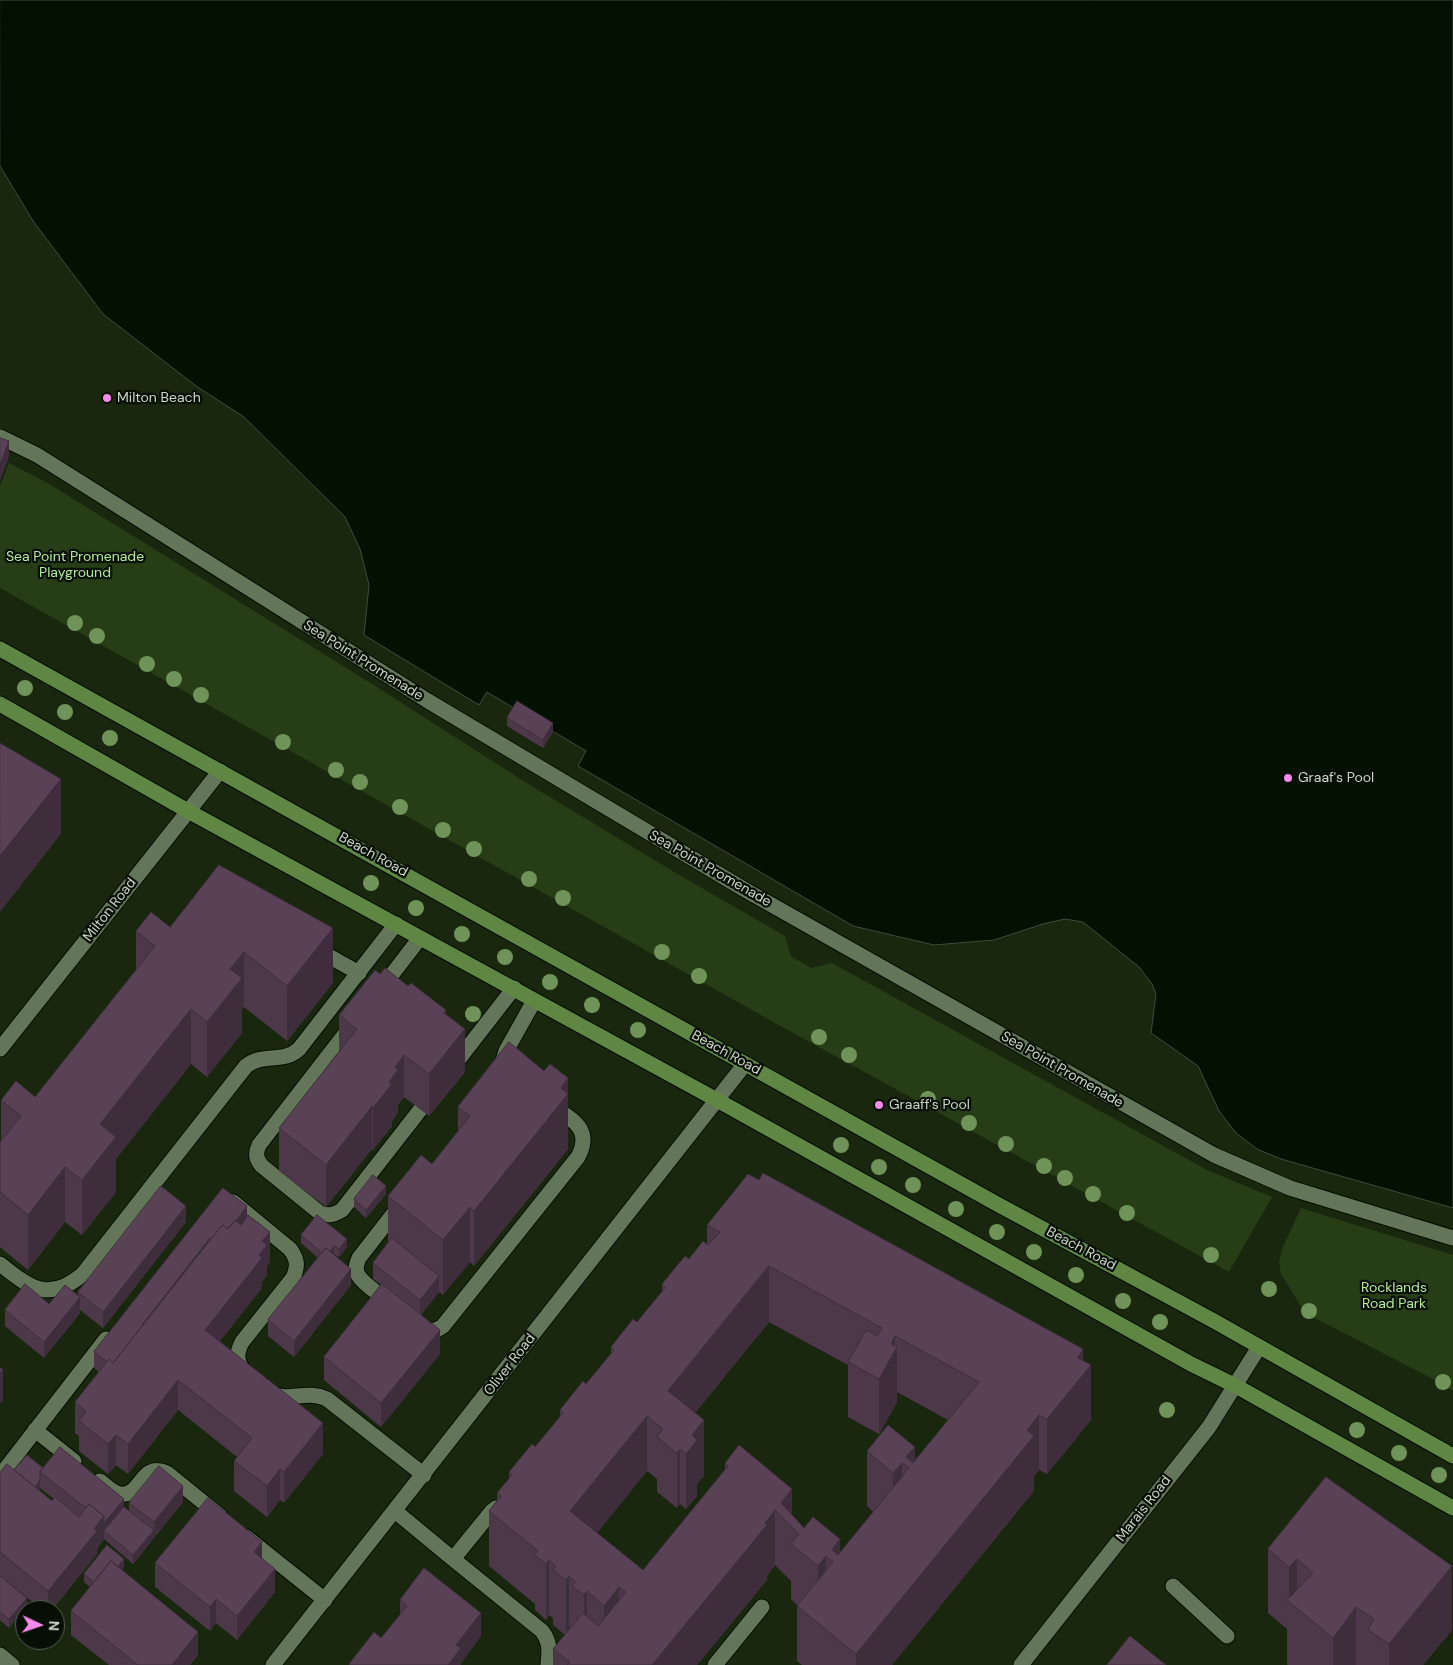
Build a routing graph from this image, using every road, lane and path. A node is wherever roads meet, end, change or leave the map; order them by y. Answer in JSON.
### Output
{"nodes":[{"id":1,"x":0,"y":436,"type":"edge"},
{"id":2,"x":0,"y":649,"type":"edge"},
{"id":3,"x":0,"y":704,"type":"edge"},
{"id":4,"x":220,"y":771,"type":"junction"},
{"id":5,"x":188,"y":812,"type":"junction"},
{"id":6,"x":396,"y":924,"type":"junction"},
{"id":7,"x":420,"y":938,"type":"junction"},
{"id":8,"x":307,"y":944,"type":"edge"},
{"id":9,"x":359,"y":973,"type":"junction"},
{"id":10,"x":514,"y":988,"type":"junction"},
{"id":11,"x":372,"y":1000,"type":"edge"},
{"id":12,"x":534,"y":1001,"type":"junction"},
{"id":13,"x":360,"y":1015,"type":"edge"},
{"id":14,"x":0,"y":1049,"type":"edge"},
{"id":15,"x":456,"y":1064,"type":"edge"},
{"id":16,"x":745,"y":1064,"type":"junction"},
{"id":17,"x":502,"y":1077,"type":"edge"},
{"id":18,"x":540,"y":1100,"type":"edge"},
{"id":19,"x":717,"y":1100,"type":"junction"},
{"id":20,"x":420,"y":1110,"type":"edge"},
{"id":21,"x":410,"y":1193,"type":"edge"},
{"id":22,"x":218,"y":1197,"type":"edge"},
{"id":23,"x":1453,"y":1238,"type":"edge"},
{"id":24,"x":0,"y":1264,"type":"edge"},
{"id":25,"x":113,"y":1330,"type":"edge"},
{"id":26,"x":1259,"y":1347,"type":"junction"},
{"id":27,"x":1236,"y":1386,"type":"junction"},
{"id":28,"x":35,"y":1430,"type":"junction"},
{"id":29,"x":1453,"y":1456,"type":"edge"},
{"id":30,"x":424,"y":1475,"type":"junction"},
{"id":31,"x":0,"y":1476,"type":"edge"},
{"id":32,"x":514,"y":1503,"type":"edge"},
{"id":33,"x":1453,"y":1508,"type":"edge"},
{"id":34,"x":395,"y":1511,"type":"junction"},
{"id":35,"x":453,"y":1559,"type":"junction"},
{"id":36,"x":1173,"y":1586,"type":"dead end"},
{"id":37,"x":325,"y":1600,"type":"junction"},
{"id":38,"x":762,"y":1607,"type":"dead end"},
{"id":39,"x":1227,"y":1636,"type":"dead end"},
{"id":40,"x":0,"y":1655,"type":"edge"},
{"id":41,"x":12,"y":1665,"type":"edge"},
{"id":42,"x":273,"y":1665,"type":"edge"},
{"id":43,"x":548,"y":1665,"type":"edge"},
{"id":44,"x":715,"y":1665,"type":"edge"},
{"id":45,"x":1021,"y":1665,"type":"edge"}],
"edges":[{"from":1,"to":23,"type":"street","name":"Sea Point Promenade"},
{"from":2,"to":4,"type":"main road","name":"Beach Road"},
{"from":3,"to":5,"type":"main road"},
{"from":4,"to":5,"type":"street","name":"Milton Road"},
{"from":4,"to":16,"type":"main road","name":"Beach Road"},
{"from":5,"to":6,"type":"main road"},
{"from":5,"to":14,"type":"street","name":"Milton Road"},
{"from":6,"to":7,"type":"main road"},
{"from":6,"to":9,"type":"street"},
{"from":7,"to":10,"type":"main road"},
{"from":7,"to":11,"type":"street"},
{"from":8,"to":9,"type":"street"},
{"from":9,"to":24,"type":"street"},
{"from":10,"to":12,"type":"main road"},
{"from":10,"to":15,"type":"street"},
{"from":12,"to":17,"type":"street"},
{"from":12,"to":19,"type":"main road"},
{"from":13,"to":20,"type":"street"},
{"from":16,"to":19,"type":"street","name":"Oliver Road"},
{"from":16,"to":26,"type":"main road","name":"Beach Road"},
{"from":18,"to":21,"type":"street"},
{"from":19,"to":27,"type":"main road"},
{"from":19,"to":30,"type":"street","name":"Oliver Road"},
{"from":22,"to":30,"type":"street"},
{"from":25,"to":28,"type":"street"},
{"from":26,"to":27,"type":"street","name":"Marais Road"},
{"from":26,"to":29,"type":"main road","name":"Beach Road"},
{"from":27,"to":33,"type":"main road"},
{"from":27,"to":45,"type":"street","name":"Marais Road"},
{"from":28,"to":31,"type":"street"},
{"from":28,"to":37,"type":"street"},
{"from":30,"to":34,"type":"street","name":"Oliver Road"},
{"from":32,"to":35,"type":"street"},
{"from":34,"to":35,"type":"street"},
{"from":34,"to":37,"type":"street","name":"Oliver Road"},
{"from":35,"to":43,"type":"street"},
{"from":36,"to":39,"type":"street"},
{"from":37,"to":42,"type":"street","name":"Oliver Road"},
{"from":38,"to":44,"type":"street"},
{"from":40,"to":41,"type":"street"}]}
